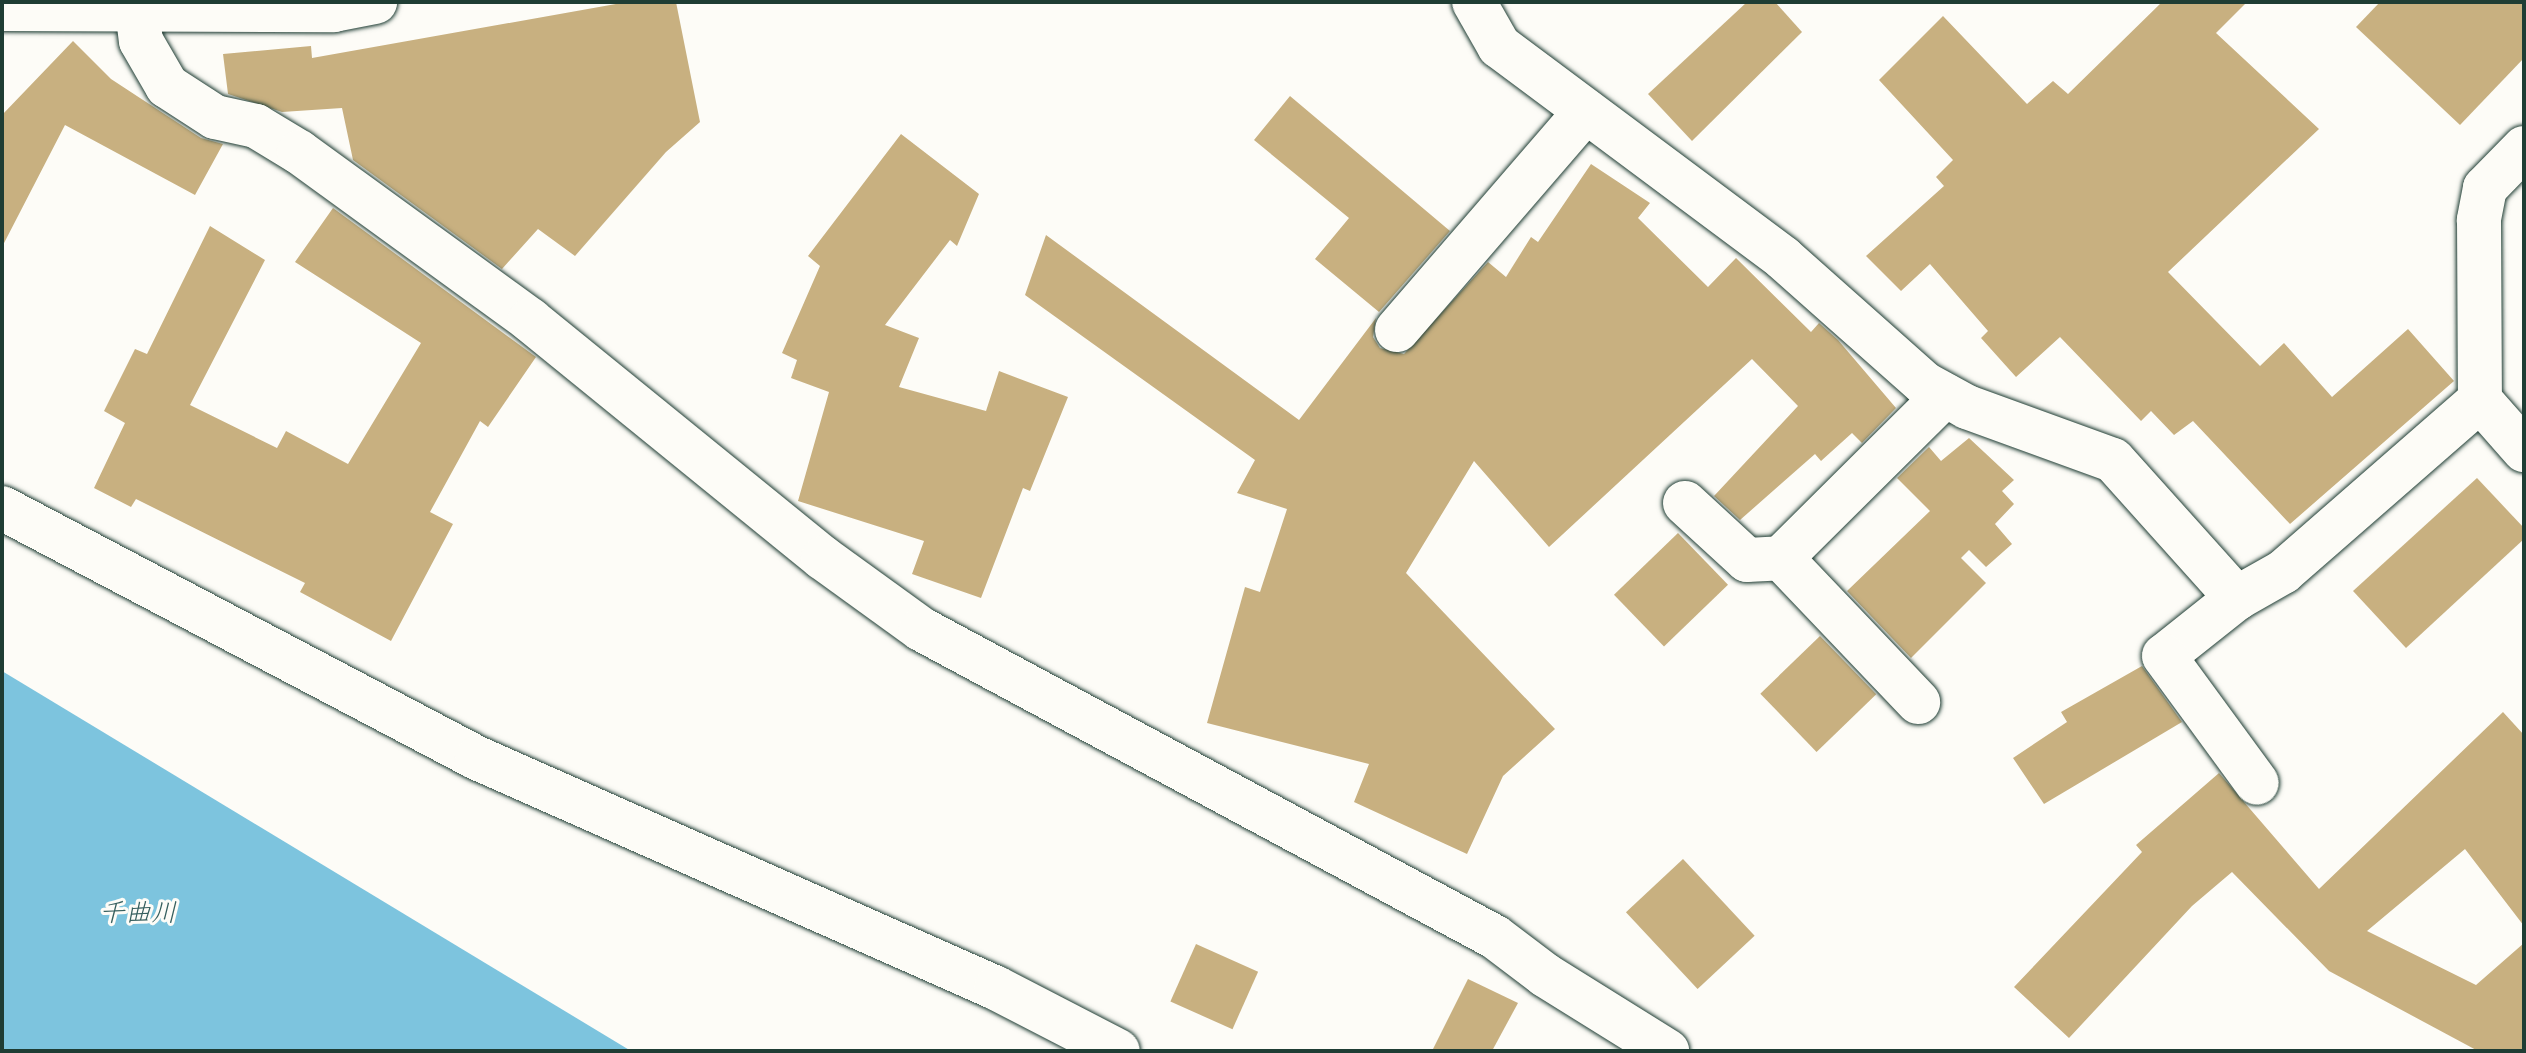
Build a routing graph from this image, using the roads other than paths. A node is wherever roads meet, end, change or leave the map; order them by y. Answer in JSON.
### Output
{"nodes":[{"id":1,"x":375,"y":2,"type":"edge"},
{"id":2,"x":1474,"y":2,"type":"edge"},
{"id":3,"x":2,"y":9,"type":"edge"},
{"id":4,"x":137,"y":9,"type":"junction"},
{"id":5,"x":1586,"y":111,"type":"junction"},
{"id":6,"x":2524,"y":148,"type":"edge"},
{"id":7,"x":1397,"y":330,"type":"dead end"},
{"id":8,"x":1945,"y":395,"type":"junction"},
{"id":9,"x":2480,"y":400,"type":"junction"},
{"id":10,"x":2524,"y":450,"type":"edge"},
{"id":11,"x":1685,"y":503,"type":"dead end"},
{"id":12,"x":2,"y":508,"type":"edge"},
{"id":13,"x":1781,"y":558,"type":"junction"},
{"id":14,"x":2237,"y":598,"type":"junction"},
{"id":15,"x":1918,"y":702,"type":"dead end"},
{"id":16,"x":2257,"y":783,"type":"dead end"},
{"id":17,"x":1118,"y":1051,"type":"edge"},
{"id":18,"x":1667,"y":1051,"type":"edge"}],
"edges":[{"from":1,"to":4,"type":"street"},
{"from":2,"to":5,"type":"street"},
{"from":3,"to":4,"type":"street"},
{"from":4,"to":18,"type":"street"},
{"from":5,"to":7,"type":"street"},
{"from":5,"to":8,"type":"street"},
{"from":6,"to":9,"type":"street"},
{"from":8,"to":13,"type":"street"},
{"from":8,"to":14,"type":"street"},
{"from":9,"to":10,"type":"street"},
{"from":9,"to":14,"type":"street"},
{"from":11,"to":13,"type":"street"},
{"from":12,"to":17,"type":"street"},
{"from":13,"to":15,"type":"street"},
{"from":14,"to":16,"type":"street"}]}
